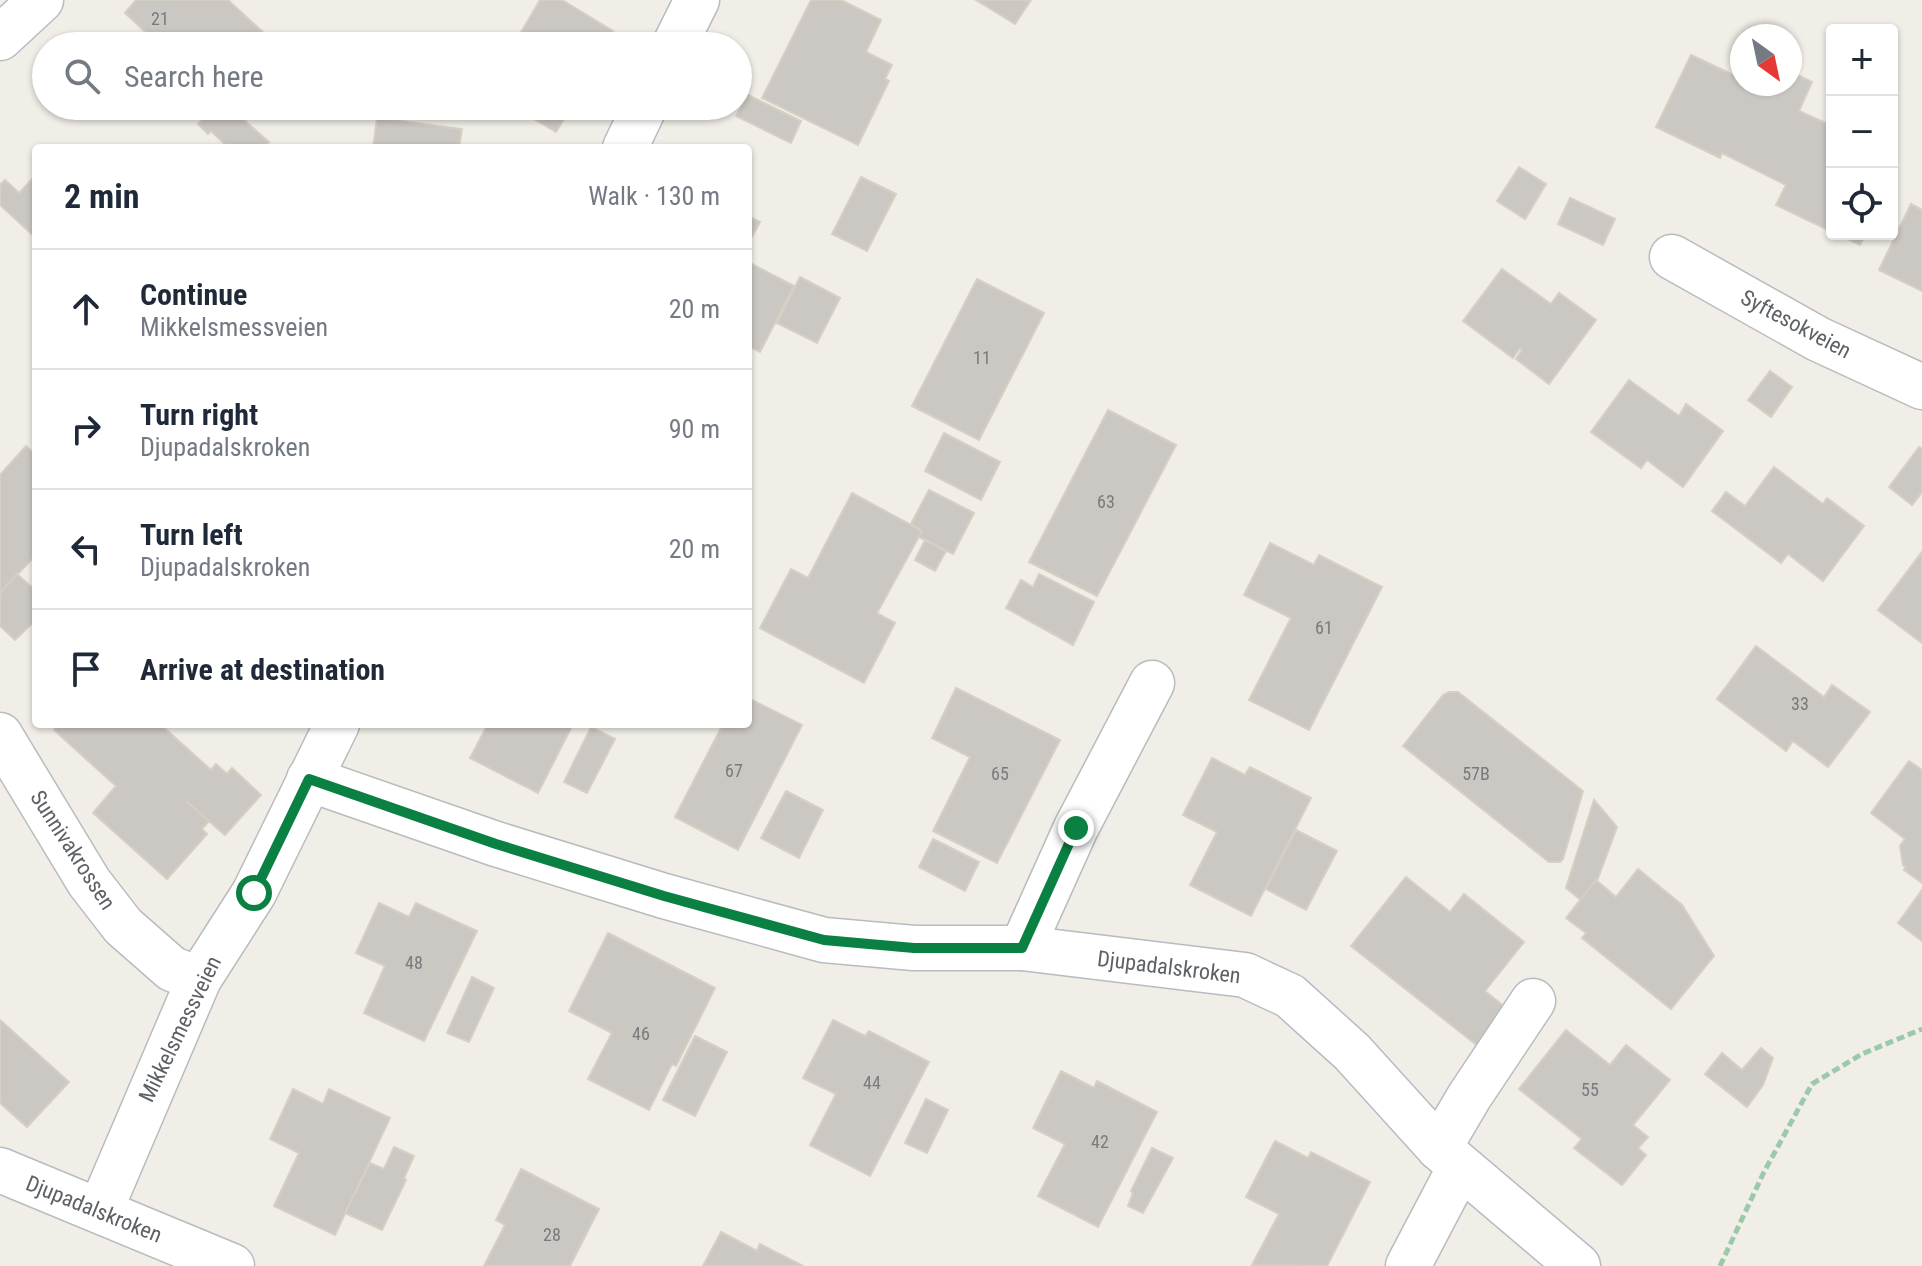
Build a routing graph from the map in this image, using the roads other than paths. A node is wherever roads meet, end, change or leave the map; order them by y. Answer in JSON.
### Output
{"nodes":[{"id":1,"x":41,"y":0,"type":"edge"},
{"id":2,"x":697,"y":0,"type":"edge"},
{"id":3,"x":681,"y":32,"type":"edge"},
{"id":4,"x":0,"y":38,"type":"edge"},
{"id":5,"x":638,"y":120,"type":"edge"},
{"id":6,"x":627,"y":144,"type":"edge"},
{"id":7,"x":1672,"y":257,"type":"dead end"},
{"id":8,"x":1922,"y":387,"type":"edge"},
{"id":9,"x":1152,"y":683,"type":"dead end"},
{"id":10,"x":335,"y":728,"type":"edge"},
{"id":11,"x":0,"y":735,"type":"edge"},
{"id":12,"x":309,"y":779,"type":"junction"},
{"id":13,"x":1022,"y":948,"type":"junction"},
{"id":14,"x":199,"y":979,"type":"junction"},
{"id":15,"x":1533,"y":1001,"type":"dead end"},
{"id":16,"x":1450,"y":1158,"type":"junction"},
{"id":17,"x":0,"y":1170,"type":"edge"},
{"id":18,"x":100,"y":1211,"type":"junction"},
{"id":19,"x":232,"y":1266,"type":"edge"},
{"id":20,"x":1408,"y":1266,"type":"edge"},
{"id":21,"x":1578,"y":1266,"type":"edge"}],
"edges":[{"from":1,"to":4,"type":"street"},
{"from":2,"to":3,"type":"street"},
{"from":5,"to":6,"type":"street"},
{"from":7,"to":8,"type":"street","name":"Syftesokveien"},
{"from":9,"to":13,"type":"street"},
{"from":10,"to":12,"type":"street","name":"Mikkelsmessveien"},
{"from":11,"to":14,"type":"street","name":"Sunnivakrossen"},
{"from":12,"to":13,"type":"street","name":"Djupadalskroken"},
{"from":12,"to":14,"type":"street","name":"Mikkelsmessveien"},
{"from":13,"to":16,"type":"street","name":"Djupadalskroken"},
{"from":14,"to":18,"type":"street","name":"Mikkelsmessveien"},
{"from":15,"to":16,"type":"street"},
{"from":16,"to":20,"type":"street"},
{"from":16,"to":21,"type":"street","name":"Djupadalskroken"},
{"from":17,"to":18,"type":"street","name":"Djupadalskroken"},
{"from":18,"to":19,"type":"street","name":"Djupadalskroken"}]}
